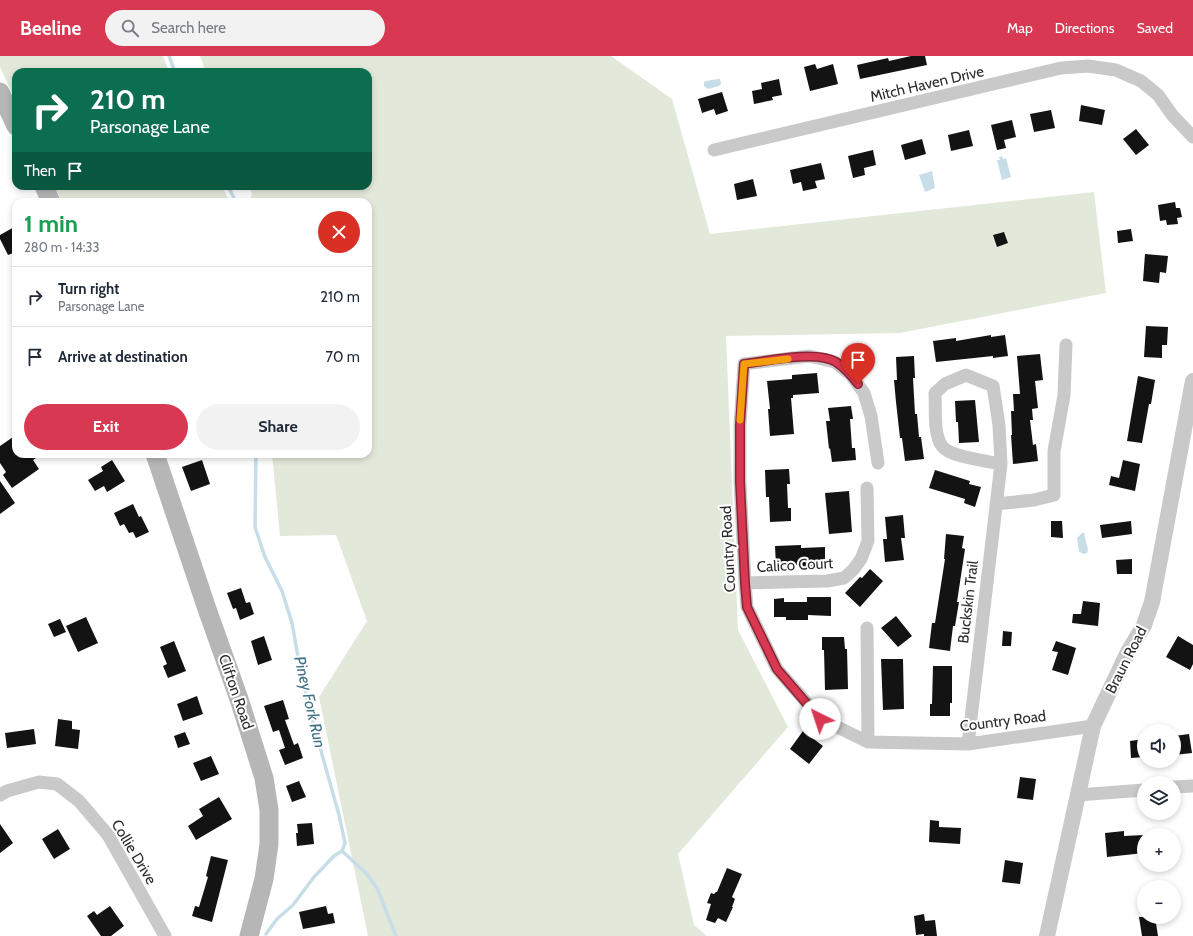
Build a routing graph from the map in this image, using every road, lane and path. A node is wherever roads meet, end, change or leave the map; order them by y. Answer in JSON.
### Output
{"nodes":[{"id":1,"x":0,"y":92,"type":"edge"},
{"id":2,"x":12,"y":118,"type":"edge"},
{"id":3,"x":1193,"y":136,"type":"edge"},
{"id":4,"x":714,"y":150,"type":"dead end"},
{"id":5,"x":1066,"y":345,"type":"dead end"},
{"id":6,"x":1193,"y":380,"type":"edge"},
{"id":7,"x":156,"y":458,"type":"edge"},
{"id":8,"x":878,"y":462,"type":"dead end"},
{"id":9,"x":1001,"y":464,"type":"junction"},
{"id":10,"x":867,"y":488,"type":"dead end"},
{"id":11,"x":996,"y":504,"type":"junction"},
{"id":12,"x":745,"y":583,"type":"junction"},
{"id":13,"x":867,"y":628,"type":"dead end"},
{"id":14,"x":1093,"y":726,"type":"junction"},
{"id":15,"x":868,"y":742,"type":"junction"},
{"id":16,"x":968,"y":744,"type":"junction"},
{"id":17,"x":1193,"y":786,"type":"edge"},
{"id":18,"x":1181,"y":787,"type":"edge"},
{"id":19,"x":1137,"y":791,"type":"edge"},
{"id":20,"x":1193,"y":791,"type":"edge"},
{"id":21,"x":0,"y":795,"type":"edge"},
{"id":22,"x":1078,"y":796,"type":"junction"},
{"id":23,"x":165,"y":936,"type":"edge"},
{"id":24,"x":249,"y":936,"type":"edge"},
{"id":25,"x":1047,"y":936,"type":"edge"}],
"edges":[{"from":1,"to":2,"type":"main road"},
{"from":3,"to":4,"type":"street","name":"Mitch Haven Drive"},
{"from":5,"to":11,"type":"street"},
{"from":6,"to":14,"type":"street","name":"Braun Road"},
{"from":7,"to":24,"type":"main road","name":"Clifton Road"},
{"from":8,"to":12,"type":"street","name":"Country Road"},
{"from":9,"to":9,"type":"street","name":"Buckskin Trail"},
{"from":9,"to":11,"type":"street","name":"Buckskin Trail"},
{"from":10,"to":12,"type":"street","name":"Calico Court"},
{"from":11,"to":16,"type":"street","name":"Buckskin Trail"},
{"from":12,"to":15,"type":"street","name":"Country Road"},
{"from":13,"to":15,"type":"street"},
{"from":14,"to":16,"type":"street","name":"Country Road"},
{"from":14,"to":22,"type":"street","name":"Braun Road"},
{"from":15,"to":16,"type":"street","name":"Country Road"},
{"from":17,"to":18,"type":"street"},
{"from":17,"to":20,"type":"street"},
{"from":19,"to":22,"type":"street"},
{"from":21,"to":23,"type":"street","name":"Collie Drive"},
{"from":22,"to":25,"type":"street","name":"Braun Road"}]}
